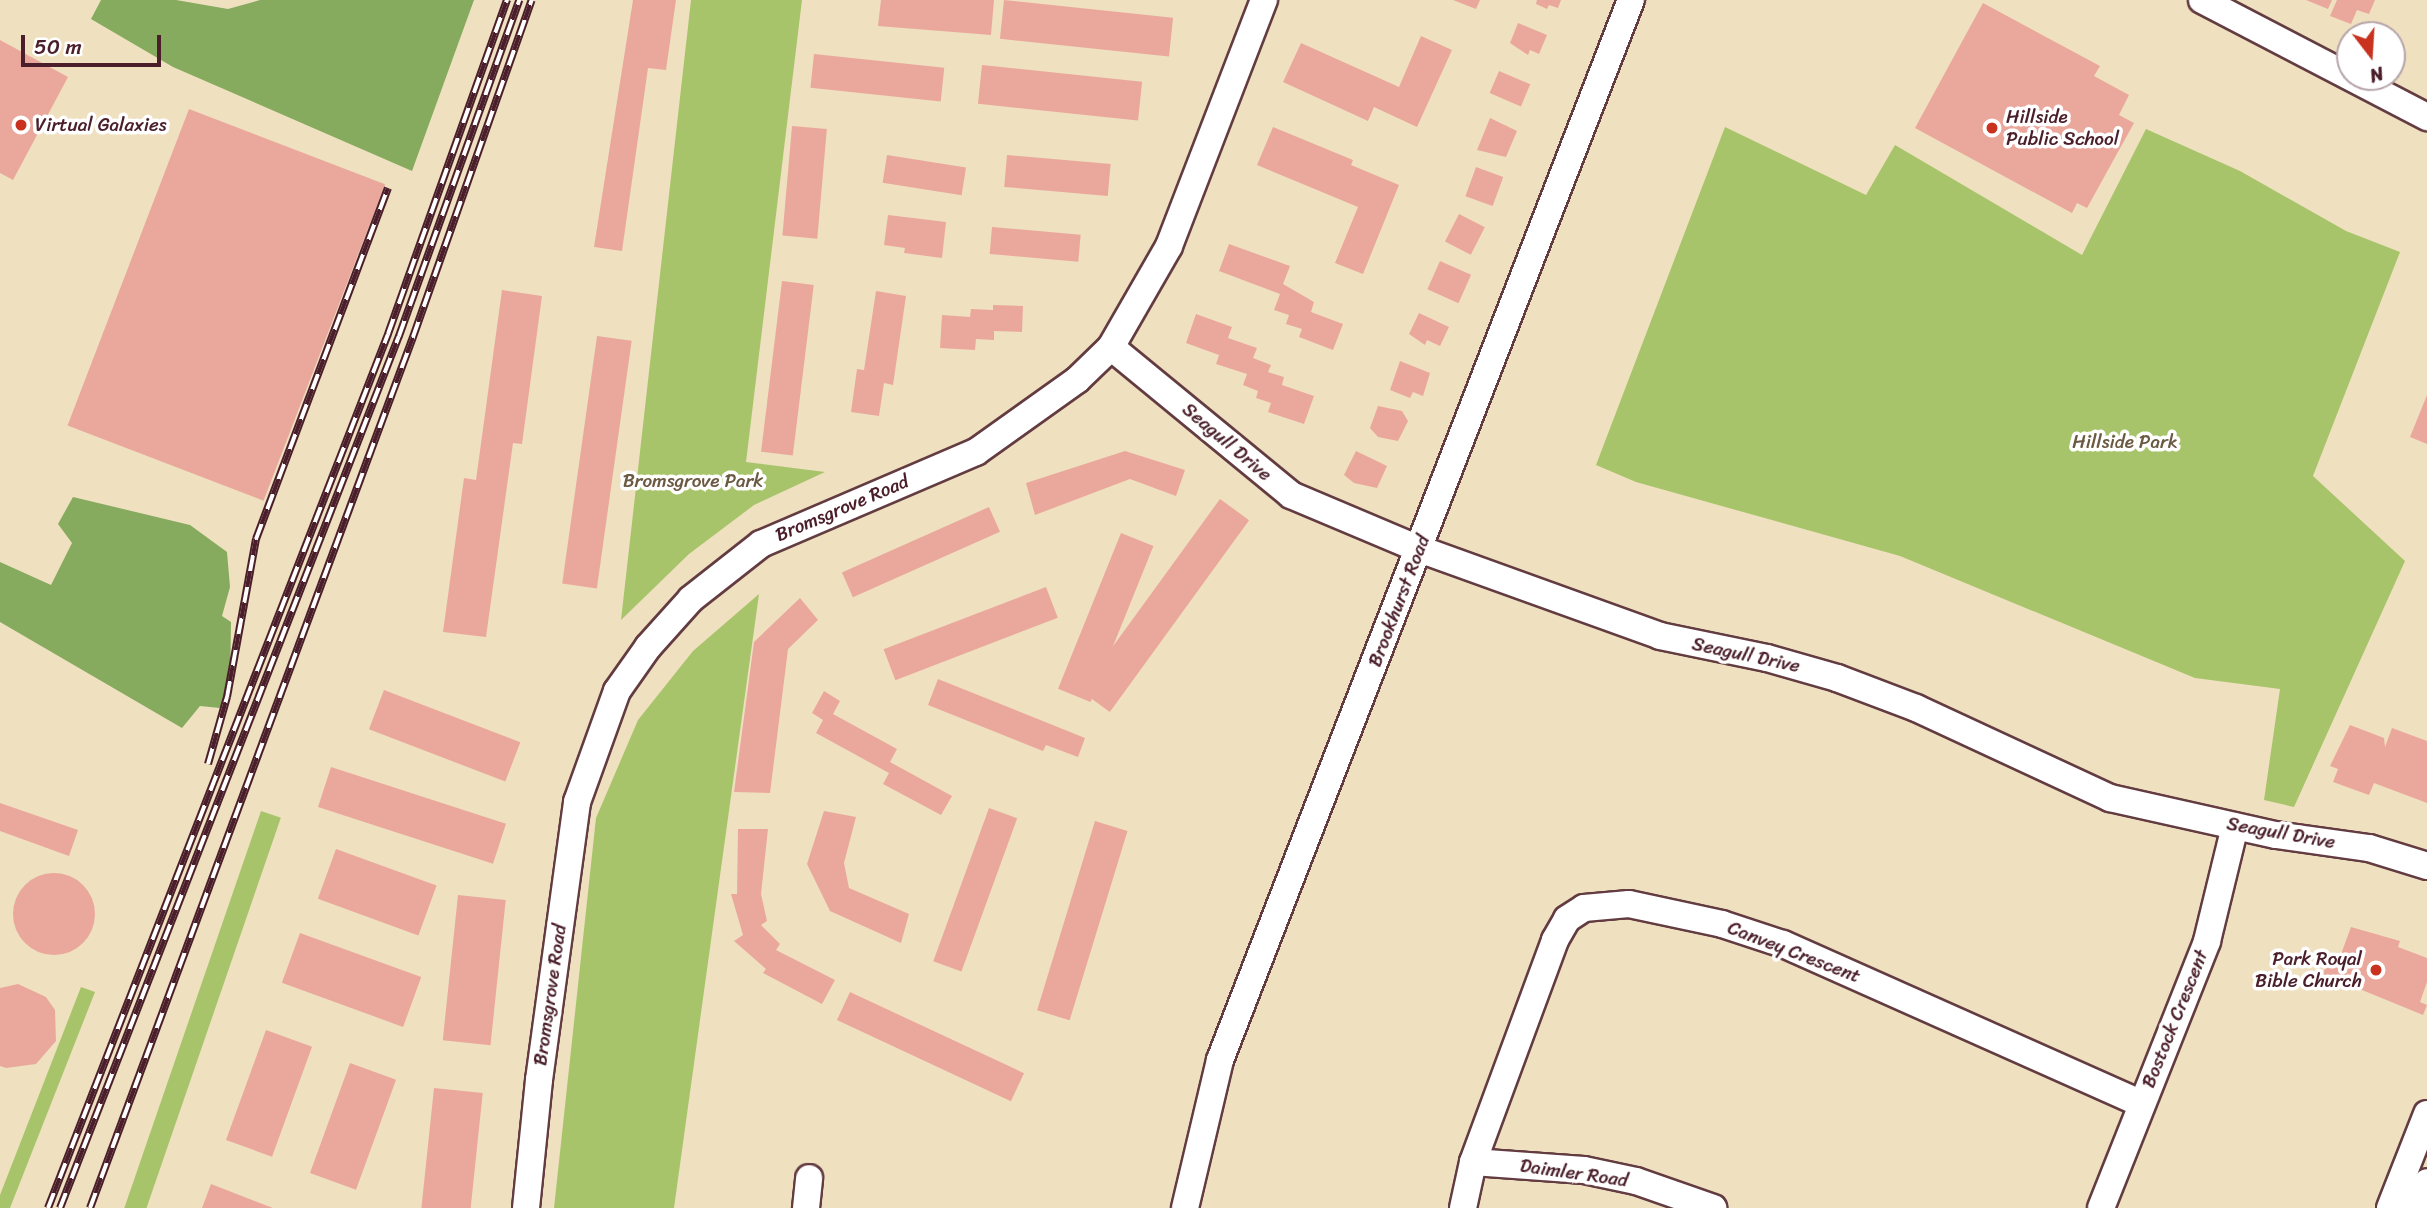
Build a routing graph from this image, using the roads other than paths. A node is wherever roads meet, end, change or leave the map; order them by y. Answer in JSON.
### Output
{"nodes":[{"id":1,"x":1264,"y":0,"type":"edge"},
{"id":2,"x":1632,"y":0,"type":"edge"},
{"id":3,"x":2202,"y":0,"type":"edge"},
{"id":4,"x":2427,"y":117,"type":"edge"},
{"id":5,"x":1111,"y":346,"type":"junction"},
{"id":6,"x":1419,"y":549,"type":"junction"},
{"id":7,"x":2235,"y":826,"type":"junction"},
{"id":8,"x":2427,"y":866,"type":"edge"},
{"id":9,"x":2140,"y":1103,"type":"junction"},
{"id":10,"x":2427,"y":1114,"type":"edge"},
{"id":11,"x":1474,"y":1162,"type":"junction"},
{"id":12,"x":809,"y":1178,"type":"dead end"},
{"id":13,"x":2427,"y":1182,"type":"edge"},
{"id":14,"x":526,"y":1208,"type":"edge"},
{"id":15,"x":806,"y":1208,"type":"edge"},
{"id":16,"x":1185,"y":1208,"type":"edge"},
{"id":17,"x":1463,"y":1208,"type":"edge"},
{"id":18,"x":1713,"y":1208,"type":"edge"},
{"id":19,"x":2101,"y":1208,"type":"edge"},
{"id":20,"x":2390,"y":1208,"type":"edge"},
{"id":21,"x":2417,"y":1208,"type":"edge"}],
"edges":[{"from":1,"to":5,"type":"street","name":"Bromsgrove Road"},
{"from":2,"to":6,"type":"street","name":"Brookhurst Road"},
{"from":3,"to":4,"type":"street"},
{"from":5,"to":6,"type":"street","name":"Seagull Drive"},
{"from":5,"to":14,"type":"street","name":"Bromsgrove Road"},
{"from":6,"to":7,"type":"street","name":"Seagull Drive"},
{"from":6,"to":16,"type":"street","name":"Brookhurst Road"},
{"from":7,"to":8,"type":"street","name":"Seagull Drive"},
{"from":7,"to":9,"type":"street","name":"Bostock Crescent"},
{"from":9,"to":11,"type":"street","name":"Canvey Crescent"},
{"from":9,"to":19,"type":"street","name":"Bostock Crescent"},
{"from":10,"to":20,"type":"street"},
{"from":11,"to":17,"type":"street","name":"Canvey Crescent"},
{"from":11,"to":18,"type":"street","name":"Daimler Road"},
{"from":12,"to":15,"type":"street"},
{"from":13,"to":21,"type":"street"}]}
